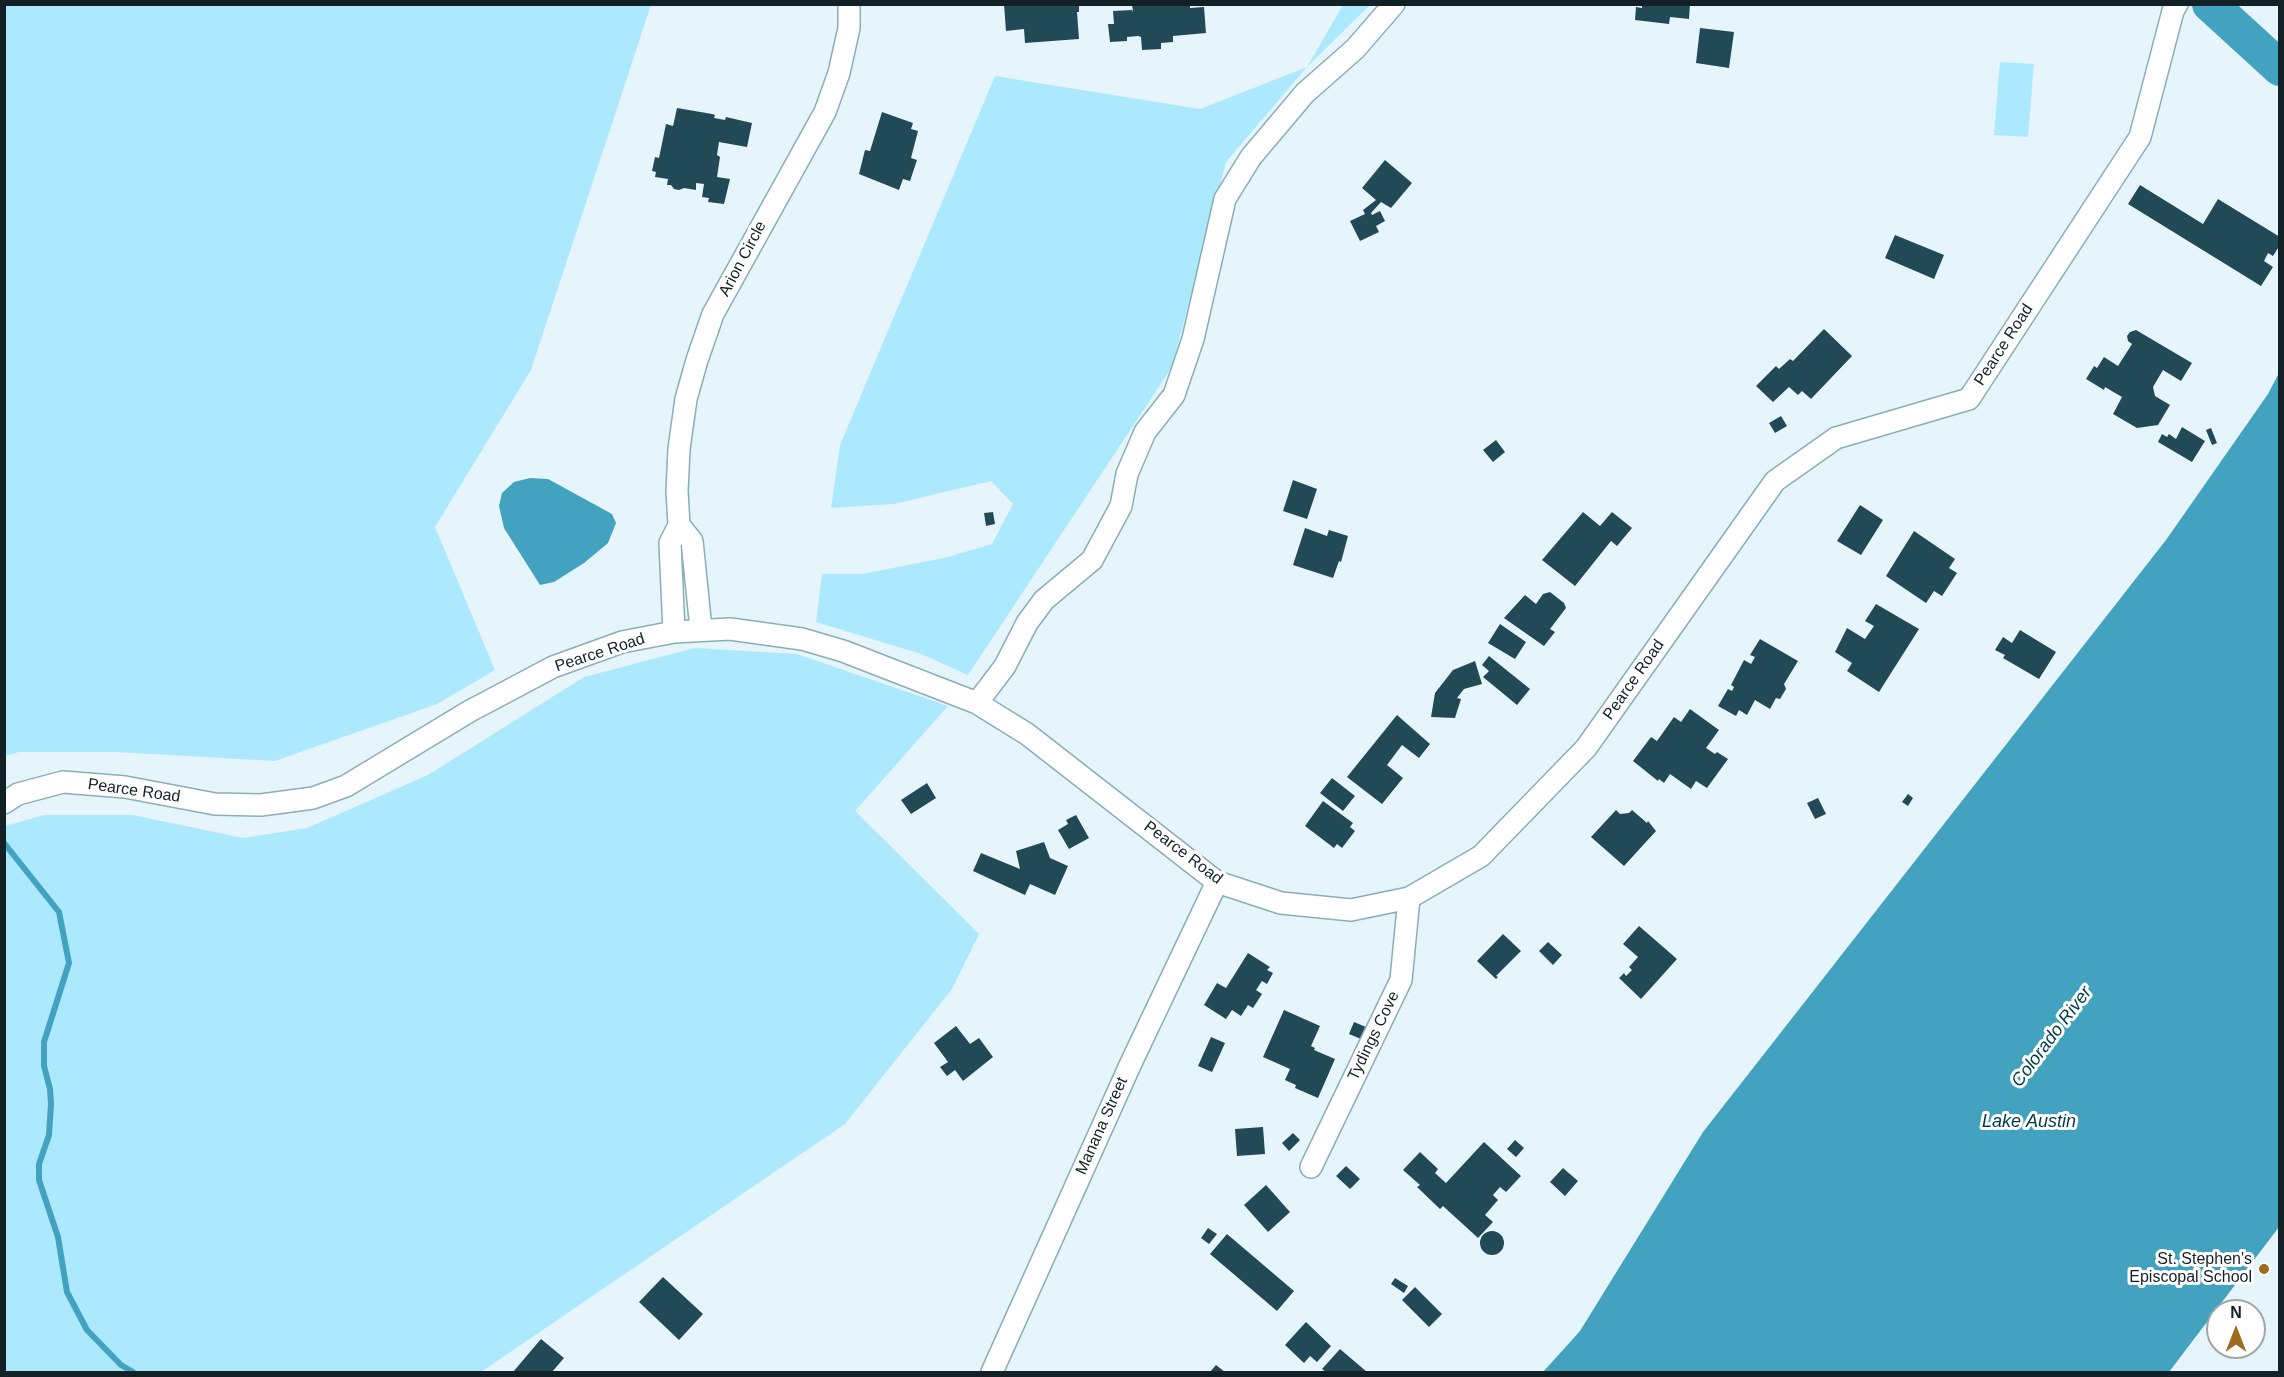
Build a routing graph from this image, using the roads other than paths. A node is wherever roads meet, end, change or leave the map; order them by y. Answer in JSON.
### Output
{"nodes":[{"id":1,"x":849,"y":4,"type":"edge"},
{"id":2,"x":1394,"y":4,"type":"edge"},
{"id":3,"x":2177,"y":4,"type":"edge"},
{"id":4,"x":679,"y":525,"type":"junction"},
{"id":5,"x":701,"y":629,"type":"junction"},
{"id":6,"x":674,"y":632,"type":"junction"},
{"id":7,"x":977,"y":703,"type":"junction"},
{"id":8,"x":4,"y":803,"type":"edge"},
{"id":9,"x":1217,"y":882,"type":"junction"},
{"id":10,"x":1409,"y":898,"type":"junction"},
{"id":11,"x":1311,"y":1167,"type":"dead end"},
{"id":12,"x":992,"y":1372,"type":"edge"}],
"edges":[{"from":1,"to":4,"type":"street","name":"Arion Circle"},
{"from":2,"to":7,"type":"street"},
{"from":3,"to":10,"type":"street","name":"Pearce Road"},
{"from":4,"to":5,"type":"street","name":"Arion Circle"},
{"from":4,"to":6,"type":"street","name":"Arion Circle"},
{"from":5,"to":6,"type":"street","name":"Pearce Road"},
{"from":5,"to":7,"type":"street","name":"Pearce Road"},
{"from":6,"to":8,"type":"street","name":"Pearce Road"},
{"from":7,"to":9,"type":"street","name":"Pearce Road"},
{"from":9,"to":10,"type":"street","name":"Pearce Road"},
{"from":9,"to":12,"type":"street","name":"Manana Street"},
{"from":10,"to":11,"type":"street","name":"Tydings Cove"}]}
